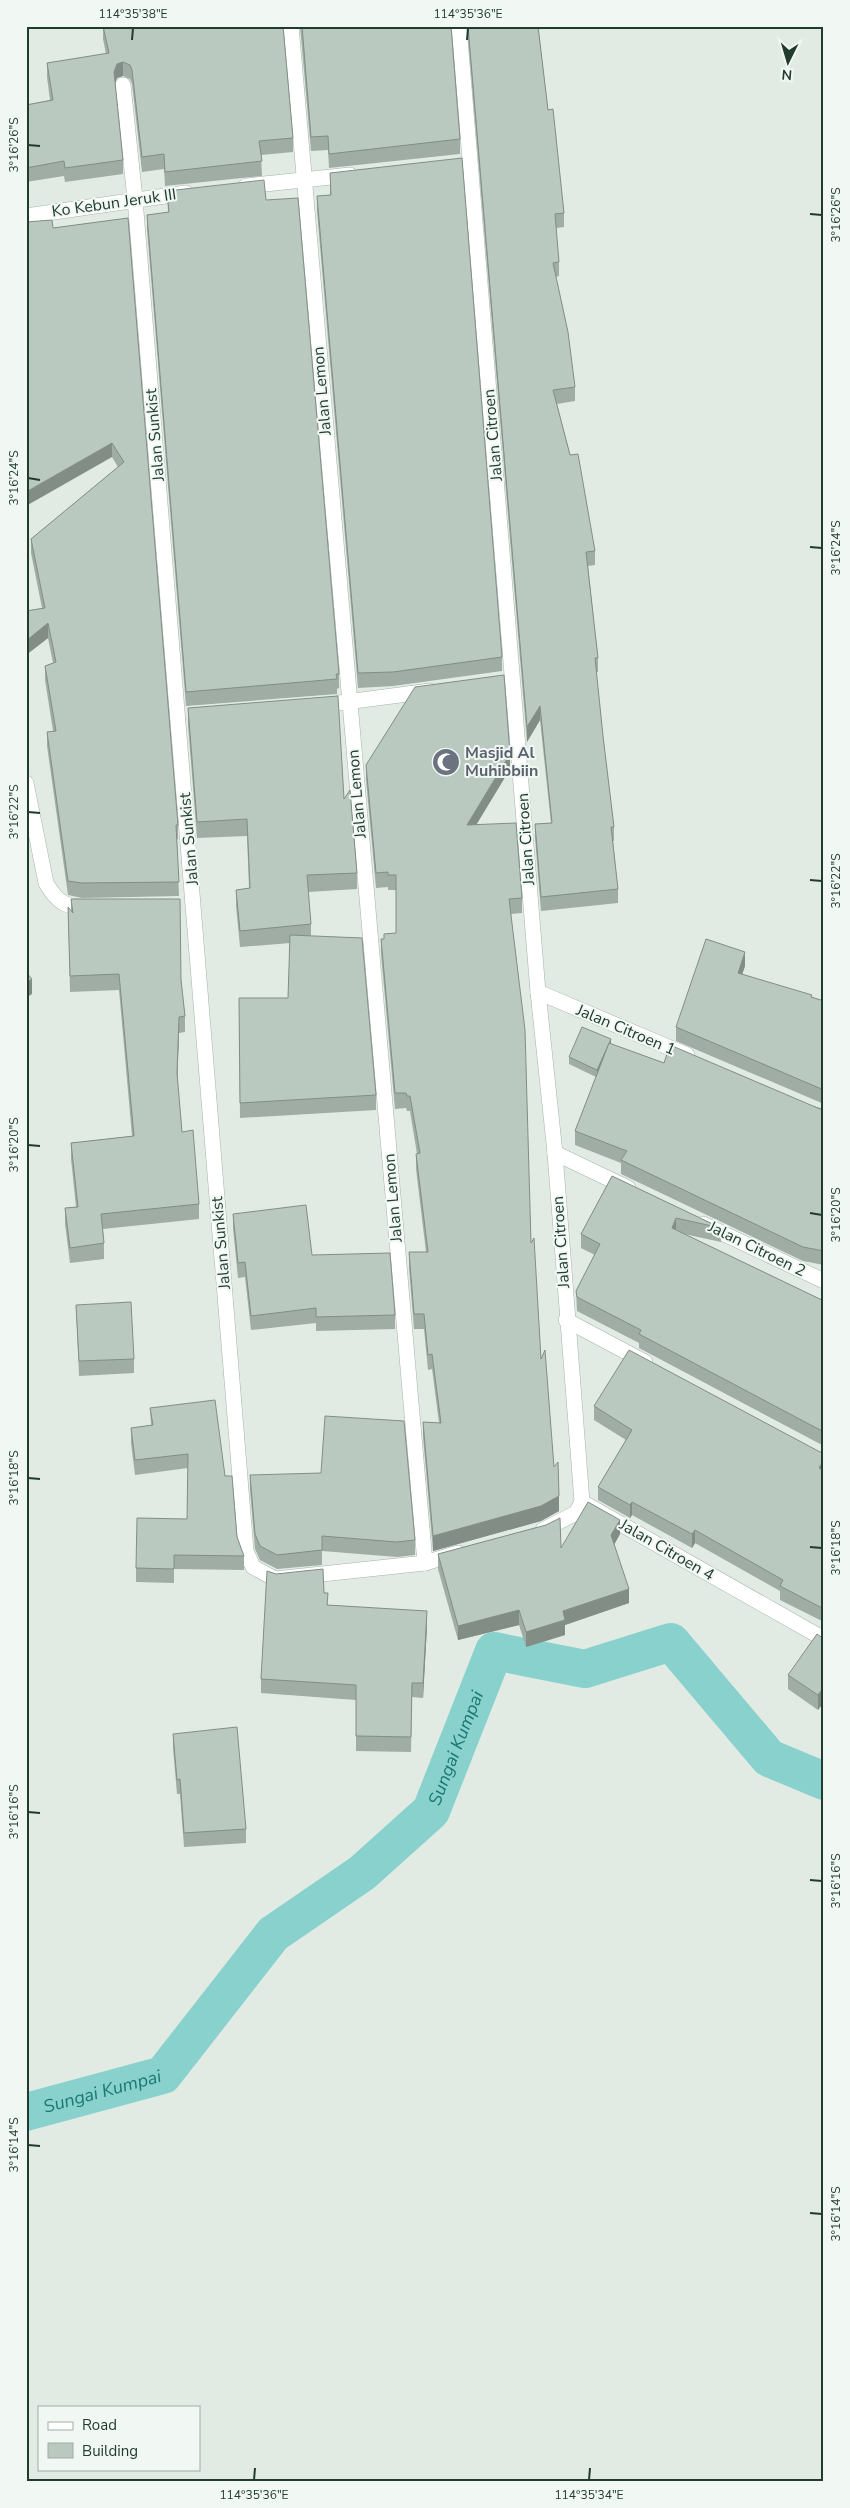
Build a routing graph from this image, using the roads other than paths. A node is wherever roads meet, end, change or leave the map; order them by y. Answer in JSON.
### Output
{"nodes":[{"id":1,"x":291,"y":26,"type":"edge"},
{"id":2,"x":459,"y":26,"type":"edge"},
{"id":3,"x":123,"y":85,"type":"dead end"},
{"id":4,"x":470,"y":162,"type":"junction"},
{"id":5,"x":451,"y":164,"type":"edge"},
{"id":6,"x":363,"y":173,"type":"edge"},
{"id":7,"x":304,"y":180,"type":"junction"},
{"id":8,"x":229,"y":188,"type":"edge"},
{"id":9,"x":201,"y":191,"type":"edge"},
{"id":10,"x":135,"y":199,"type":"junction"},
{"id":11,"x":26,"y":216,"type":"edge"},
{"id":12,"x":513,"y":679,"type":"junction"},
{"id":13,"x":494,"y":682,"type":"edge"},
{"id":14,"x":446,"y":688,"type":"edge"},
{"id":15,"x":349,"y":702,"type":"junction"},
{"id":16,"x":320,"y":705,"type":"edge"},
{"id":17,"x":197,"y":715,"type":"edge"},
{"id":18,"x":178,"y":716,"type":"junction"},
{"id":19,"x":26,"y":783,"type":"edge"},
{"id":20,"x":194,"y":905,"type":"junction"},
{"id":21,"x":176,"y":906,"type":"edge"},
{"id":22,"x":100,"y":907,"type":"edge"},
{"id":23,"x":538,"y":992,"type":"junction"},
{"id":24,"x":699,"y":1061,"type":"edge"},
{"id":25,"x":555,"y":1153,"type":"junction"},
{"id":26,"x":645,"y":1196,"type":"edge"},
{"id":27,"x":689,"y":1217,"type":"edge"},
{"id":28,"x":824,"y":1281,"type":"edge"},
{"id":29,"x":566,"y":1320,"type":"junction"},
{"id":30,"x":661,"y":1370,"type":"edge"},
{"id":31,"x":582,"y":1502,"type":"junction"},
{"id":32,"x":526,"y":1535,"type":"edge"},
{"id":33,"x":470,"y":1550,"type":"edge"},
{"id":34,"x":424,"y":1563,"type":"junction"},
{"id":35,"x":824,"y":1639,"type":"edge"}],
"edges":[{"from":1,"to":7,"type":"street","name":"Jalan Lemon"},
{"from":2,"to":4,"type":"street","name":"Jalan Citroen"},
{"from":3,"to":10,"type":"street","name":"Jalan Sunkist"},
{"from":4,"to":5,"type":"street"},
{"from":4,"to":12,"type":"street","name":"Jalan Citroen"},
{"from":6,"to":7,"type":"street"},
{"from":7,"to":8,"type":"street"},
{"from":7,"to":15,"type":"street","name":"Jalan Lemon"},
{"from":9,"to":10,"type":"street","name":"Ko Kebun Jeruk III"},
{"from":10,"to":11,"type":"street","name":"Ko Kebun Jeruk III"},
{"from":10,"to":18,"type":"street","name":"Jalan Sunkist"},
{"from":12,"to":13,"type":"street"},
{"from":12,"to":23,"type":"street","name":"Jalan Citroen"},
{"from":14,"to":15,"type":"street"},
{"from":15,"to":16,"type":"street"},
{"from":15,"to":34,"type":"street","name":"Jalan Lemon"},
{"from":17,"to":18,"type":"street"},
{"from":18,"to":20,"type":"street","name":"Jalan Sunkist"},
{"from":19,"to":22,"type":"street"},
{"from":20,"to":21,"type":"street"},
{"from":20,"to":34,"type":"street","name":"Jalan Sunkist"},
{"from":23,"to":24,"type":"street","name":"Jalan Citroen 1"},
{"from":23,"to":25,"type":"street","name":"Jalan Citroen"},
{"from":25,"to":26,"type":"street"},
{"from":25,"to":29,"type":"street","name":"Jalan Citroen"},
{"from":27,"to":28,"type":"street","name":"Jalan Citroen 2"},
{"from":29,"to":30,"type":"street"},
{"from":29,"to":31,"type":"street","name":"Jalan Citroen"},
{"from":31,"to":32,"type":"street"},
{"from":31,"to":35,"type":"street","name":"Jalan Citroen 4"},
{"from":33,"to":34,"type":"street"}]}
